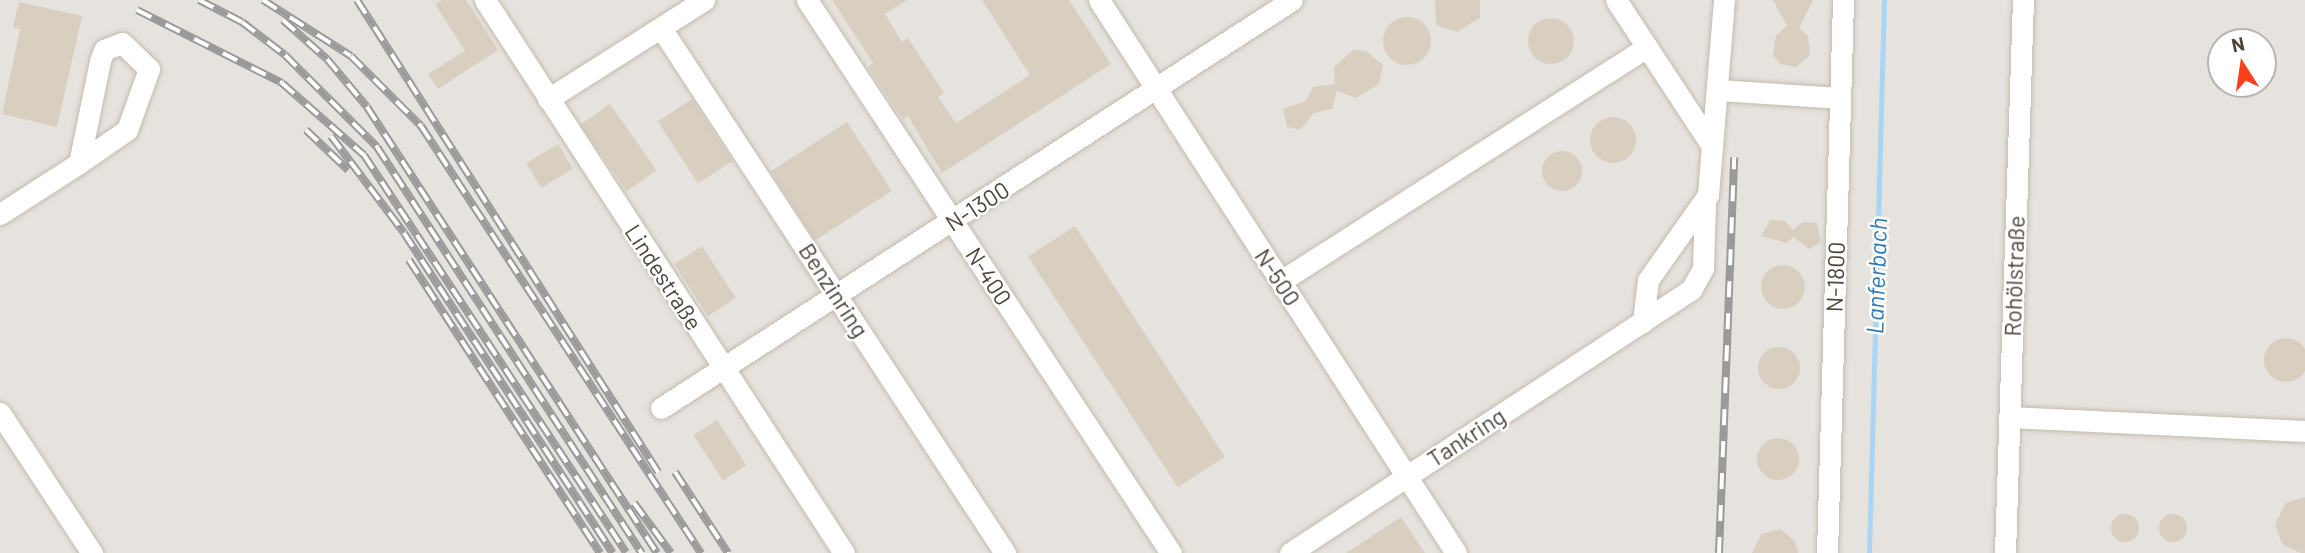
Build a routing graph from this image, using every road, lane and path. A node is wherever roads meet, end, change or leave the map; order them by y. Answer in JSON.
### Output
{"nodes":[{"id":1,"x":485,"y":0,"type":"edge"},
{"id":2,"x":704,"y":0,"type":"edge"},
{"id":3,"x":807,"y":0,"type":"edge"},
{"id":4,"x":1099,"y":0,"type":"edge"},
{"id":5,"x":1292,"y":0,"type":"edge"},
{"id":6,"x":1616,"y":0,"type":"edge"},
{"id":7,"x":1724,"y":0,"type":"edge"},
{"id":8,"x":1843,"y":0,"type":"edge"},
{"id":9,"x":2023,"y":0,"type":"edge"},
{"id":10,"x":661,"y":28,"type":"junction"},
{"id":11,"x":1647,"y":47,"type":"junction"},
{"id":12,"x":1156,"y":88,"type":"junction"},
{"id":13,"x":1717,"y":90,"type":"junction"},
{"id":14,"x":1840,"y":98,"type":"junction"},
{"id":15,"x":548,"y":99,"type":"junction"},
{"id":16,"x":1712,"y":146,"type":"junction"},
{"id":17,"x":79,"y":163,"type":"junction"},
{"id":18,"x":1705,"y":204,"type":"junction"},
{"id":19,"x":0,"y":215,"type":"edge"},
{"id":20,"x":954,"y":222,"type":"junction"},
{"id":21,"x":1281,"y":281,"type":"junction"},
{"id":22,"x":838,"y":295,"type":"junction"},
{"id":23,"x":1643,"y":322,"type":"junction"},
{"id":24,"x":723,"y":368,"type":"junction"},
{"id":25,"x":661,"y":408,"type":"dead end"},
{"id":26,"x":0,"y":413,"type":"edge"},
{"id":27,"x":2009,"y":417,"type":"junction"},
{"id":28,"x":2305,"y":431,"type":"edge"},
{"id":29,"x":1407,"y":476,"type":"junction"},
{"id":30,"x":92,"y":553,"type":"edge"},
{"id":31,"x":844,"y":553,"type":"edge"},
{"id":32,"x":1005,"y":553,"type":"edge"},
{"id":33,"x":1171,"y":553,"type":"edge"},
{"id":34,"x":1290,"y":553,"type":"edge"},
{"id":35,"x":1456,"y":553,"type":"edge"},
{"id":36,"x":1827,"y":553,"type":"edge"},
{"id":37,"x":2005,"y":553,"type":"edge"}],
"edges":[{"from":1,"to":15,"type":"lane","name":"Lindestraße"},
{"from":2,"to":10,"type":"lane"},
{"from":3,"to":20,"type":"lane","name":"N-400"},
{"from":4,"to":12,"type":"lane","name":"N-500"},
{"from":5,"to":12,"type":"lane","name":"N-1300"},
{"from":6,"to":11,"type":"lane"},
{"from":7,"to":13,"type":"lane","name":"Tankring"},
{"from":8,"to":14,"type":"lane","name":"N-1800"},
{"from":9,"to":27,"type":"lane","name":"Rohölstraße"},
{"from":10,"to":15,"type":"lane"},
{"from":10,"to":22,"type":"lane","name":"Benzinring"},
{"from":11,"to":16,"type":"lane"},
{"from":11,"to":21,"type":"lane"},
{"from":12,"to":20,"type":"lane","name":"N-1300"},
{"from":12,"to":21,"type":"lane","name":"N-500"},
{"from":13,"to":14,"type":"lane"},
{"from":13,"to":16,"type":"lane","name":"Tankring"},
{"from":14,"to":36,"type":"lane","name":"N-1800"},
{"from":15,"to":24,"type":"lane","name":"Lindestraße"},
{"from":16,"to":18,"type":"lane","name":"Tankring"},
{"from":17,"to":17,"type":"lane"},
{"from":17,"to":19,"type":"lane"},
{"from":18,"to":23,"type":"lane","name":"Tankring"},
{"from":18,"to":23,"type":"lane","name":"Tankring"},
{"from":20,"to":22,"type":"lane","name":"N-1300"},
{"from":20,"to":33,"type":"lane","name":"N-400"},
{"from":21,"to":29,"type":"lane","name":"N-500"},
{"from":22,"to":24,"type":"lane","name":"N-1300"},
{"from":22,"to":32,"type":"lane","name":"Benzinring"},
{"from":23,"to":29,"type":"lane","name":"Tankring"},
{"from":24,"to":25,"type":"lane","name":"N-1300"},
{"from":24,"to":31,"type":"lane","name":"Lindestraße"},
{"from":26,"to":30,"type":"lane"},
{"from":27,"to":28,"type":"lane"},
{"from":27,"to":37,"type":"lane","name":"Rohölstraße"},
{"from":29,"to":34,"type":"lane","name":"Tankring"},
{"from":29,"to":35,"type":"lane","name":"N-500"}]}
